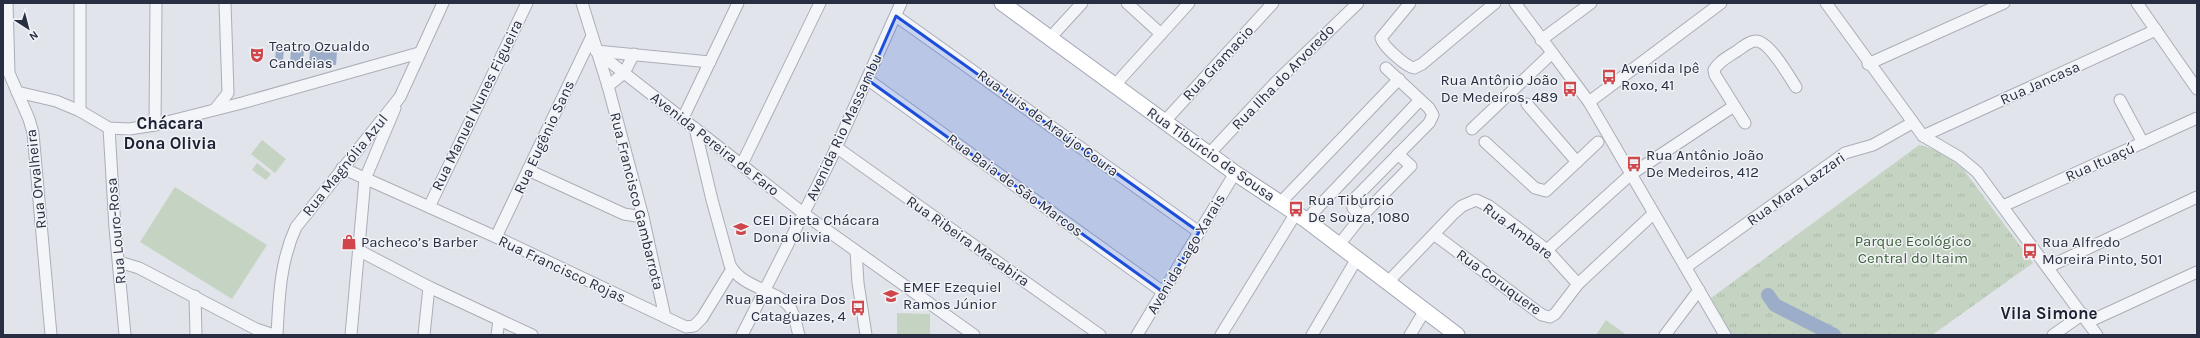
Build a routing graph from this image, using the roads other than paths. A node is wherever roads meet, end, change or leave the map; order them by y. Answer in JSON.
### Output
{"nodes":[{"id":1,"x":7,"y":3,"type":"edge"},
{"id":2,"x":80,"y":3,"type":"edge"},
{"id":3,"x":156,"y":3,"type":"edge"},
{"id":4,"x":225,"y":3,"type":"edge"},
{"id":5,"x":443,"y":3,"type":"edge"},
{"id":6,"x":527,"y":3,"type":"edge"},
{"id":7,"x":582,"y":3,"type":"edge"},
{"id":8,"x":738,"y":3,"type":"edge"},
{"id":9,"x":820,"y":3,"type":"edge"},
{"id":10,"x":901,"y":3,"type":"edge"},
{"id":11,"x":1002,"y":3,"type":"edge"},
{"id":12,"x":1082,"y":3,"type":"edge"},
{"id":13,"x":1127,"y":3,"type":"edge"},
{"id":14,"x":1189,"y":3,"type":"edge"},
{"id":15,"x":1273,"y":3,"type":"edge"},
{"id":16,"x":1358,"y":3,"type":"edge"},
{"id":17,"x":1410,"y":3,"type":"edge"},
{"id":18,"x":1495,"y":3,"type":"edge"},
{"id":19,"x":1515,"y":3,"type":"edge"},
{"id":20,"x":1591,"y":3,"type":"edge"},
{"id":21,"x":1721,"y":3,"type":"edge"},
{"id":22,"x":2004,"y":3,"type":"edge"},
{"id":23,"x":2138,"y":3,"type":"edge"},
{"id":24,"x":1830,"y":4,"type":"edge"},
{"id":25,"x":896,"y":16,"type":"junction"},
{"id":26,"x":2156,"y":30,"type":"junction"},
{"id":27,"x":1161,"y":34,"type":"junction"},
{"id":28,"x":591,"y":38,"type":"junction"},
{"id":29,"x":1050,"y":38,"type":"junction"},
{"id":30,"x":1541,"y":40,"type":"junction"},
{"id":31,"x":596,"y":51,"type":"junction"},
{"id":32,"x":419,"y":53,"type":"junction"},
{"id":33,"x":634,"y":54,"type":"junction"},
{"id":34,"x":1551,"y":54,"type":"junction"},
{"id":35,"x":710,"y":62,"type":"junction"},
{"id":36,"x":1868,"y":64,"type":"junction"},
{"id":37,"x":1386,"y":68,"type":"dead end"},
{"id":38,"x":624,"y":73,"type":"junction"},
{"id":39,"x":867,"y":79,"type":"junction"},
{"id":40,"x":1399,"y":79,"type":"junction"},
{"id":41,"x":608,"y":86,"type":"junction"},
{"id":42,"x":1114,"y":86,"type":"junction"},
{"id":43,"x":1796,"y":87,"type":"dead end"},
{"id":44,"x":2197,"y":89,"type":"edge"},
{"id":45,"x":17,"y":92,"type":"junction"},
{"id":46,"x":400,"y":97,"type":"junction"},
{"id":47,"x":1420,"y":100,"type":"junction"},
{"id":48,"x":2120,"y":100,"type":"dead end"},
{"id":49,"x":1588,"y":102,"type":"junction"},
{"id":50,"x":1527,"y":104,"type":"dead end"},
{"id":51,"x":1734,"y":106,"type":"junction"},
{"id":52,"x":216,"y":108,"type":"junction"},
{"id":53,"x":80,"y":111,"type":"junction"},
{"id":54,"x":683,"y":118,"type":"junction"},
{"id":55,"x":2197,"y":118,"type":"edge"},
{"id":56,"x":1164,"y":122,"type":"junction"},
{"id":57,"x":1745,"y":123,"type":"dead end"},
{"id":58,"x":1912,"y":123,"type":"junction"},
{"id":59,"x":155,"y":125,"type":"junction"},
{"id":60,"x":109,"y":128,"type":"junction"},
{"id":61,"x":695,"y":128,"type":"junction"},
{"id":62,"x":1472,"y":130,"type":"dead end"},
{"id":63,"x":1923,"y":136,"type":"junction"},
{"id":64,"x":1602,"y":138,"type":"junction"},
{"id":65,"x":1485,"y":142,"type":"dead end"},
{"id":66,"x":2143,"y":143,"type":"junction"},
{"id":67,"x":836,"y":147,"type":"junction"},
{"id":68,"x":1209,"y":154,"type":"junction"},
{"id":69,"x":1398,"y":154,"type":"junction"},
{"id":70,"x":1577,"y":162,"type":"junction"},
{"id":71,"x":742,"y":164,"type":"junction"},
{"id":72,"x":342,"y":168,"type":"junction"},
{"id":73,"x":528,"y":170,"type":"junction"},
{"id":74,"x":1235,"y":173,"type":"junction"},
{"id":75,"x":1630,"y":175,"type":"junction"},
{"id":76,"x":365,"y":179,"type":"junction"},
{"id":77,"x":2197,"y":197,"type":"edge"},
{"id":78,"x":1281,"y":202,"type":"junction"},
{"id":79,"x":2002,"y":206,"type":"junction"},
{"id":80,"x":429,"y":207,"type":"junction"},
{"id":81,"x":804,"y":213,"type":"junction"},
{"id":82,"x":1652,"y":214,"type":"junction"},
{"id":83,"x":1301,"y":216,"type":"junction"},
{"id":84,"x":643,"y":217,"type":"junction"},
{"id":85,"x":1361,"y":217,"type":"junction"},
{"id":86,"x":1199,"y":232,"type":"junction"},
{"id":87,"x":1435,"y":235,"type":"junction"},
{"id":88,"x":496,"y":237,"type":"junction"},
{"id":89,"x":1338,"y":246,"type":"junction"},
{"id":90,"x":1547,"y":250,"type":"junction"},
{"id":91,"x":360,"y":251,"type":"junction"},
{"id":92,"x":856,"y":251,"type":"junction"},
{"id":93,"x":1356,"y":260,"type":"junction"},
{"id":94,"x":119,"y":262,"type":"junction"},
{"id":95,"x":1686,"y":266,"type":"junction"},
{"id":96,"x":2048,"y":267,"type":"junction"},
{"id":97,"x":732,"y":269,"type":"junction"},
{"id":98,"x":2197,"y":272,"type":"edge"},
{"id":99,"x":1387,"y":283,"type":"junction"},
{"id":100,"x":1578,"y":284,"type":"junction"},
{"id":101,"x":429,"y":287,"type":"junction"},
{"id":102,"x":1699,"y":290,"type":"junction"},
{"id":103,"x":764,"y":292,"type":"junction"},
{"id":104,"x":1163,"y":292,"type":"junction"},
{"id":105,"x":194,"y":296,"type":"junction"},
{"id":106,"x":1425,"y":310,"type":"junction"},
{"id":107,"x":665,"y":317,"type":"junction"},
{"id":108,"x":2085,"y":318,"type":"junction"},
{"id":109,"x":499,"y":320,"type":"junction"},
{"id":110,"x":51,"y":335,"type":"edge"},
{"id":111,"x":125,"y":335,"type":"edge"},
{"id":112,"x":196,"y":335,"type":"edge"},
{"id":113,"x":275,"y":335,"type":"edge"},
{"id":114,"x":351,"y":335,"type":"edge"},
{"id":115,"x":424,"y":335,"type":"edge"},
{"id":116,"x":497,"y":335,"type":"edge"},
{"id":117,"x":532,"y":335,"type":"edge"},
{"id":118,"x":742,"y":335,"type":"edge"},
{"id":119,"x":799,"y":335,"type":"edge"},
{"id":120,"x":866,"y":335,"type":"edge"},
{"id":121,"x":974,"y":335,"type":"edge"},
{"id":122,"x":1100,"y":335,"type":"edge"},
{"id":123,"x":1137,"y":335,"type":"edge"},
{"id":124,"x":1221,"y":335,"type":"edge"},
{"id":125,"x":1312,"y":335,"type":"edge"},
{"id":126,"x":1410,"y":335,"type":"edge"},
{"id":127,"x":1457,"y":335,"type":"edge"},
{"id":128,"x":1665,"y":335,"type":"edge"},
{"id":129,"x":1725,"y":335,"type":"edge"},
{"id":130,"x":2053,"y":335,"type":"edge"},
{"id":131,"x":2098,"y":335,"type":"edge"}],
"edges":[{"from":1,"to":45,"type":"street","name":"Rua Orvalheira"},
{"from":2,"to":53,"type":"street"},
{"from":3,"to":59,"type":"street"},
{"from":4,"to":52,"type":"street"},
{"from":5,"to":32,"type":"street","name":"Rua Magnólia Azul"},
{"from":6,"to":80,"type":"street","name":"Rua Manuel Nunes Figueira"},
{"from":7,"to":28,"type":"street"},
{"from":8,"to":35,"type":"street"},
{"from":9,"to":71,"type":"street"},
{"from":10,"to":25,"type":"street","name":"Avenida Rio Massambu"},
{"from":11,"to":29,"type":"main road","name":"Rua Tibúrcio de Sousa"},
{"from":12,"to":29,"type":"street"},
{"from":13,"to":27,"type":"street"},
{"from":14,"to":27,"type":"street"},
{"from":15,"to":56,"type":"street","name":"Rua Gramacio"},
{"from":16,"to":68,"type":"street","name":"Rua Ilha do Arvoredo"},
{"from":17,"to":18,"type":"street"},
{"from":19,"to":30,"type":"street"},
{"from":20,"to":30,"type":"street"},
{"from":21,"to":49,"type":"street"},
{"from":22,"to":36,"type":"street"},
{"from":23,"to":26,"type":"street"},
{"from":24,"to":36,"type":"street"},
{"from":25,"to":39,"type":"street","name":"Avenida Rio Massambu"},
{"from":25,"to":86,"type":"street","name":"Rua Luis de Araújo Coura"},
{"from":26,"to":44,"type":"street"},
{"from":26,"to":63,"type":"street","name":"Rua Jancasa"},
{"from":27,"to":42,"type":"street"},
{"from":28,"to":31,"type":"street"},
{"from":28,"to":73,"type":"street","name":"Rua Eugênio Sans"},
{"from":29,"to":42,"type":"main road","name":"Rua Tibúrcio de Sousa"},
{"from":30,"to":34,"type":"street"},
{"from":31,"to":33,"type":"street"},
{"from":31,"to":38,"type":"street","name":"Avenida Pereira de Faro"},
{"from":31,"to":41,"type":"street","name":"Rua Francisco Gambarrota"},
{"from":32,"to":46,"type":"street","name":"Rua Magnólia Azul"},
{"from":32,"to":52,"type":"street"},
{"from":33,"to":35,"type":"street"},
{"from":33,"to":38,"type":"street"},
{"from":34,"to":49,"type":"street"},
{"from":34,"to":62,"type":"street"},
{"from":35,"to":54,"type":"street"},
{"from":36,"to":58,"type":"street"},
{"from":37,"to":40,"type":"street"},
{"from":38,"to":41,"type":"street"},
{"from":38,"to":54,"type":"street","name":"Avenida Pereira de Faro"},
{"from":39,"to":67,"type":"street","name":"Avenida Rio Massambu"},
{"from":39,"to":104,"type":"street","name":"Rua Baia de São Marcos"},
{"from":40,"to":47,"type":"street"},
{"from":40,"to":78,"type":"street"},
{"from":41,"to":84,"type":"street","name":"Rua Francisco Gambarrota"},
{"from":42,"to":56,"type":"main road","name":"Rua Tibúrcio de Sousa"},
{"from":43,"to":51,"type":"street"},
{"from":45,"to":53,"type":"street"},
{"from":45,"to":110,"type":"street","name":"Rua Orvalheira"},
{"from":46,"to":72,"type":"street","name":"Rua Magnólia Azul"},
{"from":46,"to":76,"type":"street"},
{"from":47,"to":69,"type":"street"},
{"from":47,"to":83,"type":"street"},
{"from":48,"to":66,"type":"street"},
{"from":49,"to":64,"type":"street"},
{"from":50,"to":70,"type":"street"},
{"from":51,"to":57,"type":"street"},
{"from":51,"to":75,"type":"street"},
{"from":52,"to":59,"type":"street"},
{"from":53,"to":60,"type":"street"},
{"from":54,"to":61,"type":"street","name":"Avenida Pereira de Faro"},
{"from":55,"to":66,"type":"street","name":"Rua Ituaçú"},
{"from":56,"to":68,"type":"main road","name":"Rua Tibúrcio de Sousa"},
{"from":58,"to":63,"type":"street"},
{"from":58,"to":95,"type":"street","name":"Rua Mara Lazzari"},
{"from":59,"to":60,"type":"street"},
{"from":60,"to":94,"type":"street","name":"Rua Louro-Rosa"},
{"from":61,"to":71,"type":"street","name":"Avenida Pereira de Faro"},
{"from":61,"to":97,"type":"street"},
{"from":63,"to":79,"type":"street"},
{"from":64,"to":70,"type":"street"},
{"from":64,"to":75,"type":"street"},
{"from":65,"to":70,"type":"street"},
{"from":66,"to":79,"type":"street","name":"Rua Ituaçú"},
{"from":67,"to":81,"type":"street","name":"Avenida Rio Massambu"},
{"from":67,"to":122,"type":"street","name":"Rua Ribeira Macabira"},
{"from":68,"to":74,"type":"main road","name":"Rua Tibúrcio de Sousa"},
{"from":69,"to":85,"type":"street"},
{"from":69,"to":85,"type":"street"},
{"from":71,"to":81,"type":"street","name":"Avenida Pereira de Faro"},
{"from":72,"to":76,"type":"street","name":"Rua Francisco Rojas"},
{"from":72,"to":113,"type":"street","name":"Rua Magnólia Azul"},
{"from":73,"to":84,"type":"street"},
{"from":73,"to":88,"type":"street","name":"Rua Eugênio Sans"},
{"from":74,"to":78,"type":"main road","name":"Rua Tibúrcio de Sousa"},
{"from":74,"to":86,"type":"street","name":"Avenida Lago Xarais"},
{"from":75,"to":82,"type":"street"},
{"from":75,"to":90,"type":"street"},
{"from":76,"to":80,"type":"street","name":"Rua Francisco Rojas"},
{"from":76,"to":91,"type":"street"},
{"from":77,"to":96,"type":"street"},
{"from":78,"to":83,"type":"main road","name":"Rua Tibúrcio de Sousa"},
{"from":79,"to":96,"type":"street"},
{"from":80,"to":88,"type":"street","name":"Rua Francisco Rojas"},
{"from":81,"to":92,"type":"street","name":"Avenida Pereira de Faro"},
{"from":81,"to":103,"type":"street","name":"Avenida Rio Massambu"},
{"from":82,"to":95,"type":"street"},
{"from":82,"to":100,"type":"street","name":"Rua Coruquere"},
{"from":83,"to":89,"type":"main road","name":"Rua Tibúrcio de Sousa"},
{"from":83,"to":124,"type":"street"},
{"from":84,"to":107,"type":"street","name":"Rua Francisco Gambarrota"},
{"from":85,"to":89,"type":"street"},
{"from":86,"to":104,"type":"street","name":"Avenida Lago Xarais"},
{"from":87,"to":90,"type":"street","name":"Rua Ambare"},
{"from":87,"to":99,"type":"street","name":"Rua Ambare"},
{"from":87,"to":100,"type":"street","name":"Rua Coruquere"},
{"from":88,"to":107,"type":"street","name":"Rua Francisco Rojas"},
{"from":89,"to":93,"type":"main road","name":"Rua Tibúrcio de Sousa"},
{"from":90,"to":100,"type":"street","name":"Rua Ambare"},
{"from":91,"to":101,"type":"street"},
{"from":91,"to":114,"type":"street"},
{"from":92,"to":120,"type":"street"},
{"from":92,"to":121,"type":"street","name":"Avenida Pereira de Faro"},
{"from":93,"to":99,"type":"main road","name":"Rua Tibúrcio de Sousa"},
{"from":93,"to":125,"type":"street"},
{"from":94,"to":105,"type":"street"},
{"from":94,"to":111,"type":"street","name":"Rua Louro-Rosa"},
{"from":95,"to":102,"type":"street"},
{"from":96,"to":108,"type":"street"},
{"from":97,"to":103,"type":"street"},
{"from":97,"to":107,"type":"street","name":"Rua Francisco Rojas"},
{"from":98,"to":108,"type":"street"},
{"from":99,"to":106,"type":"main road","name":"Rua Tibúrcio de Sousa"},
{"from":101,"to":109,"type":"street"},
{"from":101,"to":115,"type":"street"},
{"from":102,"to":128,"type":"street"},
{"from":102,"to":129,"type":"street"},
{"from":103,"to":118,"type":"street","name":"Avenida Rio Massambu"},
{"from":103,"to":119,"type":"street"},
{"from":104,"to":123,"type":"street","name":"Avenida Lago Xarais"},
{"from":105,"to":112,"type":"street"},
{"from":105,"to":113,"type":"street"},
{"from":106,"to":126,"type":"street"},
{"from":106,"to":127,"type":"main road","name":"Rua Tibúrcio de Sousa"},
{"from":108,"to":130,"type":"street"},
{"from":108,"to":131,"type":"street"},
{"from":109,"to":116,"type":"street"},
{"from":109,"to":117,"type":"street"}]}
